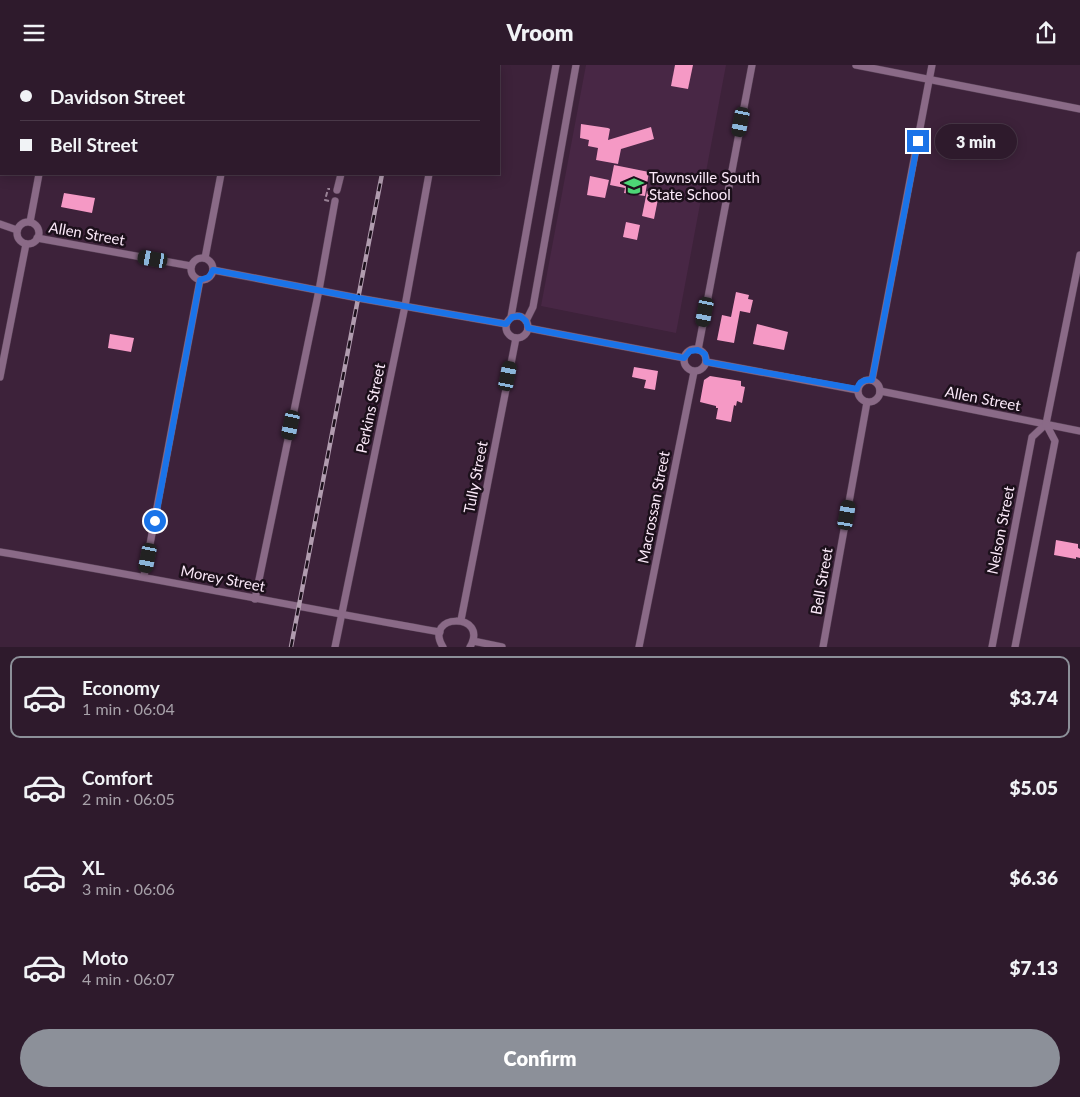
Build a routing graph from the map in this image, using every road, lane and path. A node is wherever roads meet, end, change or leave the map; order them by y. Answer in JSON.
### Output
{"nodes":[{"id":1,"x":556,"y":65,"type":"edge"},
{"id":2,"x":576,"y":65,"type":"edge"},
{"id":3,"x":752,"y":65,"type":"edge"},
{"id":4,"x":856,"y":65,"type":"edge"},
{"id":5,"x":932,"y":65,"type":"edge"},
{"id":6,"x":929,"y":79,"type":"junction"},
{"id":7,"x":1080,"y":109,"type":"edge"},
{"id":8,"x":39,"y":175,"type":"edge"},
{"id":9,"x":221,"y":175,"type":"edge"},
{"id":10,"x":341,"y":175,"type":"edge"},
{"id":11,"x":429,"y":175,"type":"edge"},
{"id":12,"x":338,"y":190,"type":"dead end"},
{"id":13,"x":335,"y":201,"type":"dead end"},
{"id":14,"x":30,"y":222,"type":"junction"},
{"id":15,"x":0,"y":224,"type":"edge"},
{"id":16,"x":17,"y":230,"type":"junction"},
{"id":17,"x":37,"y":238,"type":"junction"},
{"id":18,"x":26,"y":244,"type":"junction"},
{"id":19,"x":1080,"y":255,"type":"edge"},
{"id":20,"x":205,"y":258,"type":"junction"},
{"id":21,"x":191,"y":266,"type":"junction"},
{"id":22,"x":213,"y":270,"type":"junction"},
{"id":23,"x":200,"y":280,"type":"junction"},
{"id":24,"x":319,"y":290,"type":"junction"},
{"id":25,"x":404,"y":306,"type":"junction"},
{"id":26,"x":512,"y":317,"type":"junction"},
{"id":27,"x":506,"y":324,"type":"junction"},
{"id":28,"x":527,"y":325,"type":"junction"},
{"id":29,"x":516,"y":338,"type":"junction"},
{"id":30,"x":698,"y":350,"type":"junction"},
{"id":31,"x":684,"y":358,"type":"junction"},
{"id":32,"x":706,"y":362,"type":"junction"},
{"id":33,"x":694,"y":371,"type":"junction"},
{"id":34,"x":0,"y":377,"type":"edge"},
{"id":35,"x":872,"y":380,"type":"junction"},
{"id":36,"x":857,"y":389,"type":"junction"},
{"id":37,"x":880,"y":391,"type":"junction"},
{"id":38,"x":867,"y":402,"type":"junction"},
{"id":39,"x":1046,"y":424,"type":"junction"},
{"id":40,"x":1080,"y":431,"type":"edge"},
{"id":41,"x":0,"y":552,"type":"edge"},
{"id":42,"x":144,"y":577,"type":"junction"},
{"id":43,"x":255,"y":599,"type":"junction"},
{"id":44,"x":341,"y":615,"type":"junction"},
{"id":45,"x":460,"y":620,"type":"junction"},
{"id":46,"x":440,"y":632,"type":"junction"},
{"id":47,"x":471,"y":644,"type":"edge"},
{"id":48,"x":335,"y":647,"type":"edge"},
{"id":49,"x":443,"y":647,"type":"edge"},
{"id":50,"x":502,"y":647,"type":"edge"},
{"id":51,"x":639,"y":647,"type":"edge"},
{"id":52,"x":823,"y":647,"type":"edge"},
{"id":53,"x":992,"y":647,"type":"edge"},
{"id":54,"x":1015,"y":647,"type":"edge"}],
"edges":[{"from":1,"to":26,"type":"street"},
{"from":2,"to":28,"type":"street"},
{"from":3,"to":30,"type":"street"},
{"from":4,"to":6,"type":"street"},
{"from":5,"to":6,"type":"street"},
{"from":6,"to":7,"type":"street"},
{"from":6,"to":35,"type":"street"},
{"from":8,"to":14,"type":"street"},
{"from":9,"to":20,"type":"street"},
{"from":10,"to":12,"type":"street"},
{"from":11,"to":25,"type":"street","name":"Perkins Street"},
{"from":13,"to":24,"type":"street"},
{"from":14,"to":16,"type":"street"},
{"from":14,"to":17,"type":"street"},
{"from":15,"to":16,"type":"street"},
{"from":16,"to":18,"type":"street"},
{"from":17,"to":18,"type":"street"},
{"from":17,"to":21,"type":"street","name":"Allen Street"},
{"from":18,"to":34,"type":"street"},
{"from":19,"to":39,"type":"street","name":"Nelson Street"},
{"from":20,"to":21,"type":"street"},
{"from":20,"to":22,"type":"street"},
{"from":21,"to":23,"type":"street"},
{"from":22,"to":23,"type":"street"},
{"from":22,"to":24,"type":"street"},
{"from":23,"to":42,"type":"street"},
{"from":24,"to":25,"type":"street"},
{"from":24,"to":43,"type":"street"},
{"from":25,"to":27,"type":"street"},
{"from":25,"to":44,"type":"street","name":"Perkins Street"},
{"from":26,"to":27,"type":"street"},
{"from":26,"to":28,"type":"street"},
{"from":27,"to":29,"type":"street"},
{"from":28,"to":29,"type":"street"},
{"from":28,"to":31,"type":"street"},
{"from":29,"to":45,"type":"street","name":"Tully Street"},
{"from":30,"to":31,"type":"street"},
{"from":30,"to":32,"type":"street"},
{"from":31,"to":33,"type":"street"},
{"from":32,"to":33,"type":"street"},
{"from":32,"to":36,"type":"street"},
{"from":33,"to":51,"type":"street","name":"Macrossan Street"},
{"from":35,"to":36,"type":"street"},
{"from":35,"to":37,"type":"street"},
{"from":36,"to":38,"type":"street"},
{"from":37,"to":38,"type":"street"},
{"from":37,"to":39,"type":"street","name":"Allen Street"},
{"from":38,"to":52,"type":"street","name":"Bell Street"},
{"from":39,"to":40,"type":"street","name":"Allen Street"},
{"from":39,"to":53,"type":"street","name":"Nelson Street"},
{"from":39,"to":54,"type":"street"},
{"from":41,"to":42,"type":"street","name":"Morey Street"},
{"from":42,"to":43,"type":"street","name":"Morey Street"},
{"from":43,"to":44,"type":"street","name":"Morey Street"},
{"from":44,"to":46,"type":"street","name":"Morey Street"},
{"from":44,"to":48,"type":"street","name":"Perkins Street"},
{"from":45,"to":46,"type":"street"},
{"from":45,"to":47,"type":"street"},
{"from":46,"to":49,"type":"street"},
{"from":47,"to":50,"type":"street"}]}
